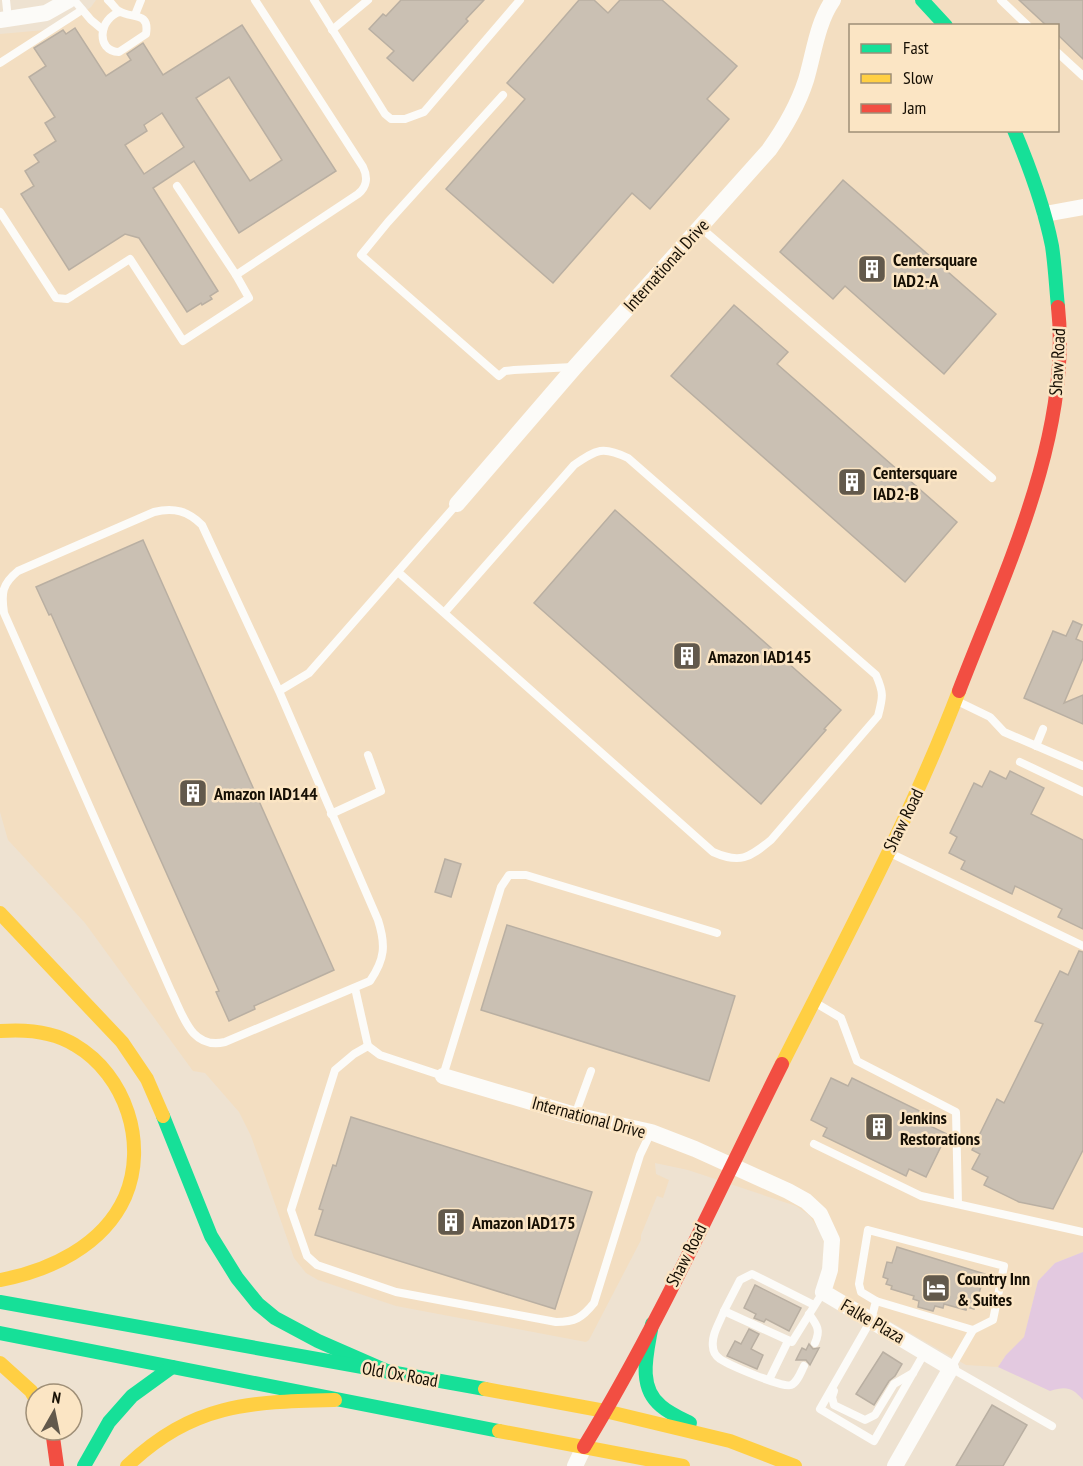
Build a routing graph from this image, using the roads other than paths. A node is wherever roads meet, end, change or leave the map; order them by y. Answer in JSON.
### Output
{"nodes":[{"id":1,"x":6,"y":0,"type":"edge"},
{"id":2,"x":74,"y":0,"type":"edge"},
{"id":3,"x":108,"y":0,"type":"edge"},
{"id":4,"x":141,"y":0,"type":"edge"},
{"id":5,"x":255,"y":0,"type":"edge"},
{"id":6,"x":314,"y":0,"type":"edge"},
{"id":7,"x":368,"y":0,"type":"edge"},
{"id":8,"x":519,"y":0,"type":"edge"},
{"id":9,"x":832,"y":0,"type":"edge"},
{"id":10,"x":922,"y":0,"type":"edge"},
{"id":11,"x":1001,"y":0,"type":"edge"},
{"id":12,"x":75,"y":5,"type":"edge"},
{"id":13,"x":120,"y":12,"type":"junction"},
{"id":14,"x":135,"y":15,"type":"junction"},
{"id":15,"x":4,"y":20,"type":"edge"},
{"id":16,"x":944,"y":24,"type":"edge"},
{"id":17,"x":1026,"y":24,"type":"edge"},
{"id":18,"x":103,"y":30,"type":"junction"},
{"id":19,"x":332,"y":30,"type":"junction"},
{"id":20,"x":1059,"y":54,"type":"edge"},
{"id":21,"x":0,"y":63,"type":"edge"},
{"id":22,"x":1083,"y":76,"type":"edge"},
{"id":23,"x":503,"y":95,"type":"dead end"},
{"id":24,"x":1015,"y":132,"type":"edge"},
{"id":25,"x":177,"y":186,"type":"dead end"},
{"id":26,"x":1083,"y":207,"type":"edge"},
{"id":27,"x":0,"y":212,"type":"edge"},
{"id":28,"x":1045,"y":214,"type":"junction"},
{"id":29,"x":700,"y":227,"type":"junction"},
{"id":30,"x":236,"y":275,"type":"junction"},
{"id":31,"x":575,"y":367,"type":"junction"},
{"id":32,"x":992,"y":478,"type":"dead end"},
{"id":33,"x":457,"y":504,"type":"joint"},
{"id":34,"x":398,"y":572,"type":"junction"},
{"id":35,"x":444,"y":613,"type":"junction"},
{"id":36,"x":279,"y":691,"type":"junction"},
{"id":37,"x":955,"y":700,"type":"junction"},
{"id":38,"x":1043,"y":729,"type":"dead end"},
{"id":39,"x":1035,"y":746,"type":"junction"},
{"id":40,"x":368,"y":755,"type":"dead end"},
{"id":41,"x":1020,"y":762,"type":"dead end"},
{"id":42,"x":1083,"y":766,"type":"edge"},
{"id":43,"x":1083,"y":792,"type":"edge"},
{"id":44,"x":330,"y":814,"type":"junction"},
{"id":45,"x":888,"y":852,"type":"junction"},
{"id":46,"x":0,"y":913,"type":"edge"},
{"id":47,"x":717,"y":933,"type":"dead end"},
{"id":48,"x":1083,"y":946,"type":"edge"},
{"id":49,"x":356,"y":988,"type":"junction"},
{"id":50,"x":813,"y":1001,"type":"junction"},
{"id":51,"x":0,"y":1031,"type":"edge"},
{"id":52,"x":368,"y":1046,"type":"junction"},
{"id":53,"x":591,"y":1071,"type":"dead end"},
{"id":54,"x":444,"y":1076,"type":"junction"},
{"id":55,"x":575,"y":1115,"type":"junction"},
{"id":56,"x":651,"y":1132,"type":"junction"},
{"id":57,"x":814,"y":1144,"type":"dead end"},
{"id":58,"x":732,"y":1166,"type":"junction"},
{"id":59,"x":958,"y":1204,"type":"junction"},
{"id":60,"x":1083,"y":1232,"type":"edge"},
{"id":61,"x":0,"y":1281,"type":"edge"},
{"id":62,"x":819,"y":1299,"type":"junction"},
{"id":63,"x":0,"y":1302,"type":"edge"},
{"id":64,"x":876,"y":1302,"type":"junction"},
{"id":65,"x":724,"y":1311,"type":"junction"},
{"id":66,"x":809,"y":1314,"type":"junction"},
{"id":67,"x":871,"y":1320,"type":"junction"},
{"id":68,"x":652,"y":1324,"type":"junction"},
{"id":69,"x":973,"y":1330,"type":"junction"},
{"id":70,"x":0,"y":1333,"type":"edge"},
{"id":71,"x":788,"y":1341,"type":"junction"},
{"id":72,"x":815,"y":1343,"type":"dead end"},
{"id":73,"x":853,"y":1352,"type":"junction"},
{"id":74,"x":925,"y":1352,"type":"junction"},
{"id":75,"x":208,"y":1359,"type":"dead end"},
{"id":76,"x":0,"y":1363,"type":"edge"},
{"id":77,"x":804,"y":1366,"type":"dead end"},
{"id":78,"x":172,"y":1367,"type":"junction"},
{"id":79,"x":951,"y":1368,"type":"junction"},
{"id":80,"x":389,"y":1372,"type":"junction"},
{"id":81,"x":914,"y":1372,"type":"junction"},
{"id":82,"x":769,"y":1380,"type":"junction"},
{"id":83,"x":24,"y":1385,"type":"edge"},
{"id":84,"x":335,"y":1400,"type":"junction"},
{"id":85,"x":605,"y":1411,"type":"junction"},
{"id":86,"x":576,"y":1419,"type":"dead end"},
{"id":87,"x":1052,"y":1426,"type":"dead end"},
{"id":88,"x":717,"y":1437,"type":"junction"},
{"id":89,"x":54,"y":1442,"type":"edge"},
{"id":90,"x":584,"y":1446,"type":"junction"},
{"id":91,"x":57,"y":1466,"type":"edge"},
{"id":92,"x":84,"y":1466,"type":"edge"},
{"id":93,"x":127,"y":1466,"type":"edge"},
{"id":94,"x":575,"y":1466,"type":"edge"},
{"id":95,"x":683,"y":1466,"type":"edge"},
{"id":96,"x":795,"y":1466,"type":"edge"},
{"id":97,"x":894,"y":1466,"type":"edge"}],
"edges":[{"from":1,"to":15,"type":"lane"},
{"from":2,"to":12,"type":"lane"},
{"from":3,"to":13,"type":"lane"},
{"from":4,"to":14,"type":"lane"},
{"from":5,"to":30,"type":"lane"},
{"from":6,"to":19,"type":"lane"},
{"from":7,"to":19,"type":"lane"},
{"from":8,"to":19,"type":"lane"},
{"from":9,"to":29,"type":"street","name":"International Drive"},
{"from":10,"to":16,"type":"main road"},
{"from":11,"to":17,"type":"lane"},
{"from":12,"to":15,"type":"street"},
{"from":12,"to":18,"type":"lane"},
{"from":12,"to":21,"type":"lane"},
{"from":13,"to":14,"type":"lane"},
{"from":13,"to":18,"type":"lane"},
{"from":14,"to":18,"type":"lane"},
{"from":20,"to":22,"type":"lane"},
{"from":23,"to":31,"type":"lane"},
{"from":24,"to":28,"type":"main road","name":"Shaw Road"},
{"from":25,"to":30,"type":"lane"},
{"from":26,"to":28,"type":"street"},
{"from":27,"to":30,"type":"lane"},
{"from":28,"to":37,"type":"main road","name":"Shaw Road"},
{"from":29,"to":31,"type":"street","name":"International Drive"},
{"from":29,"to":32,"type":"lane"},
{"from":31,"to":33,"type":"street","name":"International Drive"},
{"from":33,"to":34,"type":"lane"},
{"from":34,"to":35,"type":"lane"},
{"from":34,"to":36,"type":"lane"},
{"from":35,"to":35,"type":"lane"},
{"from":36,"to":44,"type":"lane"},
{"from":36,"to":49,"type":"lane"},
{"from":37,"to":39,"type":"lane"},
{"from":37,"to":45,"type":"main road","name":"Shaw Road"},
{"from":38,"to":39,"type":"lane"},
{"from":39,"to":42,"type":"lane"},
{"from":40,"to":44,"type":"lane"},
{"from":41,"to":43,"type":"lane"},
{"from":44,"to":49,"type":"lane"},
{"from":45,"to":48,"type":"lane"},
{"from":45,"to":50,"type":"main road","name":"Shaw Road"},
{"from":46,"to":80,"type":"main road"},
{"from":47,"to":54,"type":"lane"},
{"from":49,"to":52,"type":"lane"},
{"from":50,"to":58,"type":"main road","name":"Shaw Road"},
{"from":50,"to":59,"type":"lane"},
{"from":51,"to":61,"type":"main road"},
{"from":52,"to":54,"type":"lane"},
{"from":52,"to":56,"type":"lane"},
{"from":53,"to":55,"type":"lane"},
{"from":54,"to":55,"type":"street","name":"International Drive"},
{"from":55,"to":56,"type":"street","name":"International Drive"},
{"from":56,"to":58,"type":"street","name":"International Drive"},
{"from":57,"to":59,"type":"lane"},
{"from":58,"to":62,"type":"street","name":"Falke Plaza"},
{"from":58,"to":68,"type":"main road","name":"Shaw Road"},
{"from":59,"to":60,"type":"lane"},
{"from":62,"to":65,"type":"lane"},
{"from":62,"to":66,"type":"lane"},
{"from":62,"to":67,"type":"street","name":"Falke Plaza"},
{"from":63,"to":80,"type":"main road","name":"Old Ox Road"},
{"from":64,"to":67,"type":"lane"},
{"from":64,"to":69,"type":"lane"},
{"from":64,"to":69,"type":"lane"},
{"from":65,"to":71,"type":"lane"},
{"from":65,"to":82,"type":"lane"},
{"from":66,"to":71,"type":"lane"},
{"from":66,"to":72,"type":"lane"},
{"from":67,"to":73,"type":"lane"},
{"from":67,"to":74,"type":"street","name":"Falke Plaza"},
{"from":68,"to":85,"type":"main road","name":"Shaw Road"},
{"from":68,"to":88,"type":"main road"},
{"from":69,"to":79,"type":"lane"},
{"from":70,"to":78,"type":"main road","name":"Old Ox Road"},
{"from":71,"to":82,"type":"lane"},
{"from":73,"to":81,"type":"lane"},
{"from":73,"to":81,"type":"lane"},
{"from":74,"to":79,"type":"street","name":"Falke Plaza"},
{"from":74,"to":81,"type":"lane"},
{"from":75,"to":78,"type":"main road"},
{"from":76,"to":83,"type":"main road"},
{"from":77,"to":82,"type":"lane"},
{"from":78,"to":84,"type":"main road","name":"Old Ox Road"},
{"from":78,"to":92,"type":"main road"},
{"from":79,"to":87,"type":"lane"},
{"from":79,"to":97,"type":"street"},
{"from":80,"to":85,"type":"main road","name":"Old Ox Road"},
{"from":84,"to":90,"type":"main road","name":"Old Ox Road"},
{"from":84,"to":93,"type":"main road"},
{"from":85,"to":86,"type":"main road"},
{"from":85,"to":88,"type":"main road","name":"Old Ox Road"},
{"from":85,"to":90,"type":"main road","name":"Shaw Road"},
{"from":88,"to":96,"type":"main road","name":"Old Ox Road"},
{"from":89,"to":91,"type":"main road"},
{"from":90,"to":94,"type":"street","name":"Shaw Road"},
{"from":90,"to":95,"type":"main road","name":"Old Ox Road"}]}
